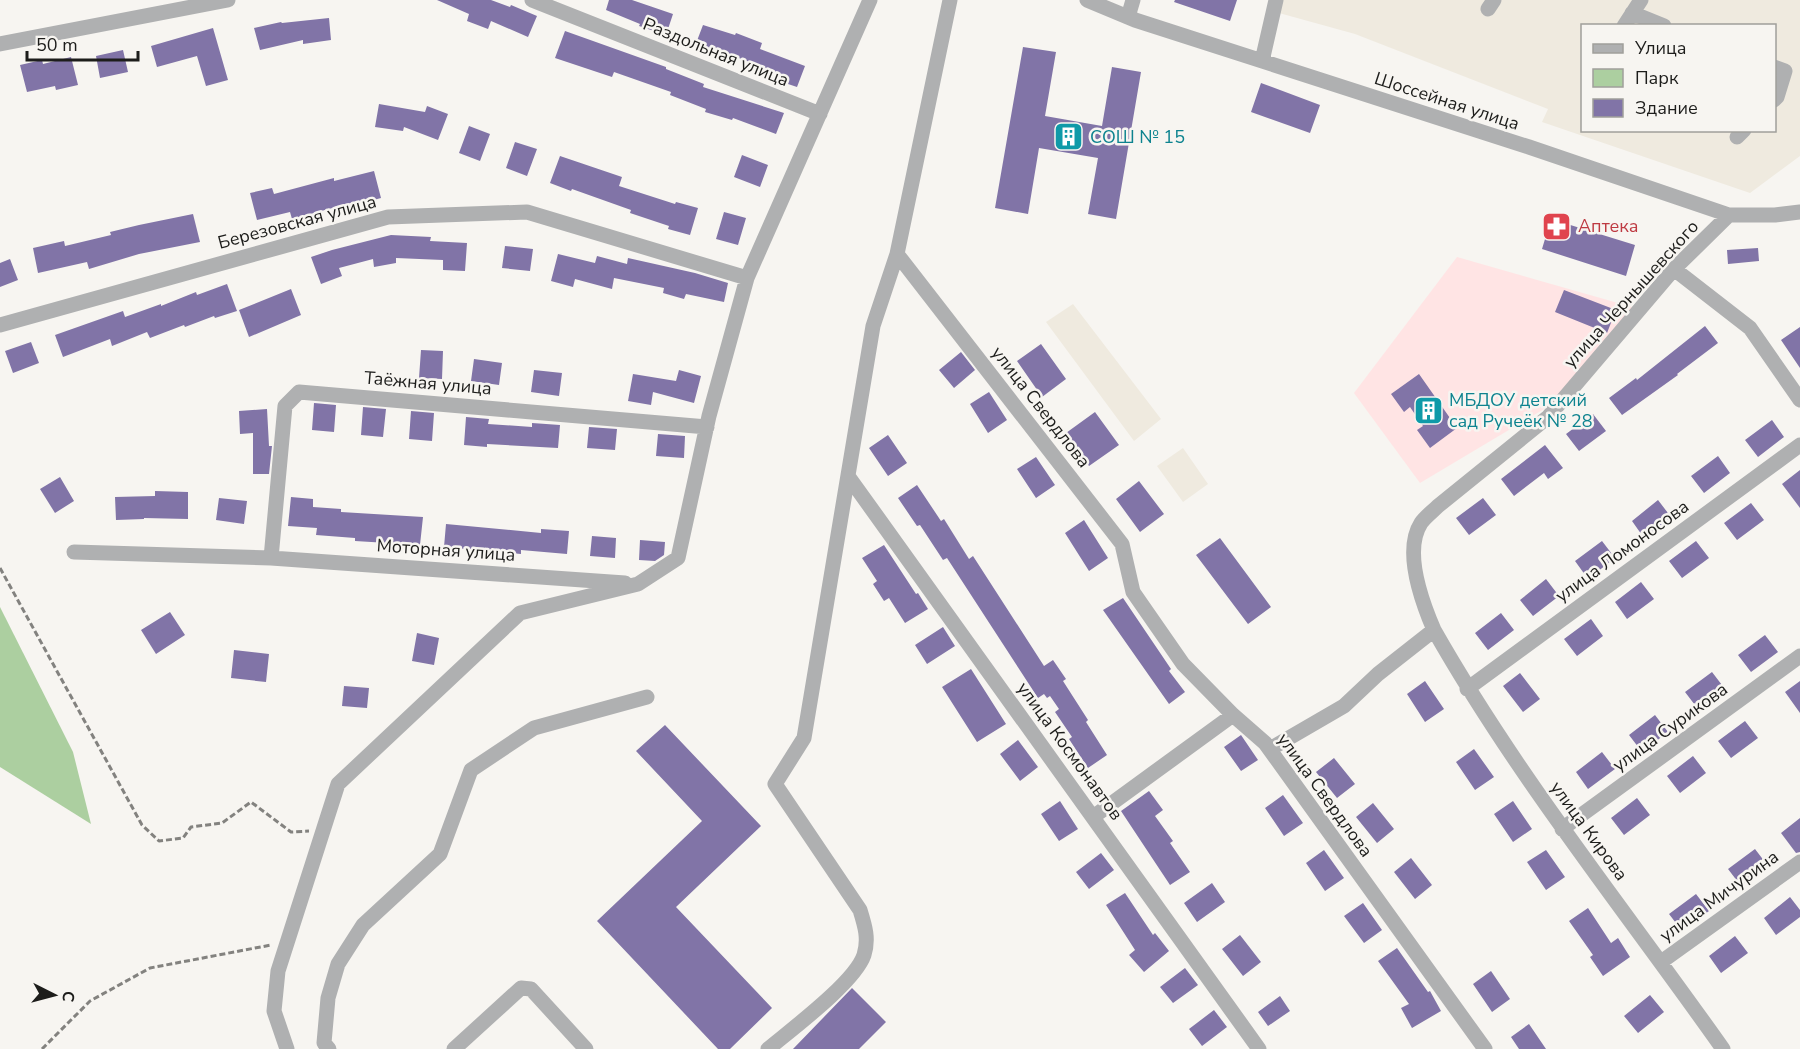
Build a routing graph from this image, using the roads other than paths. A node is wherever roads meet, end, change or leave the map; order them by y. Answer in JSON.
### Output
{"nodes":[{"id":1,"x":228,"y":0,"type":"edge"},
{"id":2,"x":532,"y":0,"type":"edge"},
{"id":3,"x":870,"y":0,"type":"edge"},
{"id":4,"x":950,"y":0,"type":"edge"},
{"id":5,"x":1087,"y":0,"type":"edge"},
{"id":6,"x":1134,"y":0,"type":"edge"},
{"id":7,"x":1276,"y":0,"type":"edge"},
{"id":8,"x":1641,"y":0,"type":"edge"},
{"id":9,"x":1128,"y":17,"type":"junction"},
{"id":10,"x":1628,"y":19,"type":"edge"},
{"id":11,"x":1654,"y":24,"type":"edge"},
{"id":12,"x":0,"y":44,"type":"edge"},
{"id":13,"x":1262,"y":61,"type":"junction"},
{"id":14,"x":1776,"y":68,"type":"edge"},
{"id":15,"x":1776,"y":99,"type":"edge"},
{"id":16,"x":820,"y":114,"type":"junction"},
{"id":17,"x":1800,"y":212,"type":"edge"},
{"id":18,"x":1729,"y":215,"type":"junction"},
{"id":19,"x":897,"y":254,"type":"junction"},
{"id":20,"x":1674,"y":269,"type":"junction"},
{"id":21,"x":747,"y":278,"type":"junction"},
{"id":22,"x":0,"y":324,"type":"edge"},
{"id":23,"x":1800,"y":400,"type":"edge"},
{"id":24,"x":706,"y":427,"type":"junction"},
{"id":25,"x":1800,"y":444,"type":"edge"},
{"id":26,"x":848,"y":476,"type":"junction"},
{"id":27,"x":74,"y":552,"type":"dead end"},
{"id":28,"x":271,"y":558,"type":"junction"},
{"id":29,"x":638,"y":584,"type":"junction"},
{"id":30,"x":1434,"y":630,"type":"junction"},
{"id":31,"x":1800,"y":656,"type":"edge"},
{"id":32,"x":1467,"y":689,"type":"junction"},
{"id":33,"x":647,"y":697,"type":"dead end"},
{"id":34,"x":1233,"y":714,"type":"junction"},
{"id":35,"x":1270,"y":749,"type":"junction"},
{"id":36,"x":1093,"y":817,"type":"junction"},
{"id":37,"x":1562,"y":829,"type":"junction"},
{"id":38,"x":1800,"y":862,"type":"edge"},
{"id":39,"x":1661,"y":962,"type":"junction"},
{"id":40,"x":288,"y":1049,"type":"edge"},
{"id":41,"x":329,"y":1049,"type":"edge"},
{"id":42,"x":454,"y":1049,"type":"edge"},
{"id":43,"x":585,"y":1049,"type":"edge"},
{"id":44,"x":768,"y":1049,"type":"edge"},
{"id":45,"x":1259,"y":1049,"type":"edge"},
{"id":46,"x":1485,"y":1049,"type":"edge"},
{"id":47,"x":1723,"y":1049,"type":"edge"}],
"edges":[{"from":1,"to":12,"type":"street"},
{"from":2,"to":16,"type":"street","name":"Раздольная улица"},
{"from":3,"to":16,"type":"street"},
{"from":4,"to":19,"type":"street"},
{"from":5,"to":9,"type":"street","name":"Шоссейная улица"},
{"from":6,"to":9,"type":"street"},
{"from":7,"to":13,"type":"street"},
{"from":8,"to":10,"type":"street"},
{"from":9,"to":13,"type":"street","name":"Шоссейная улица"},
{"from":10,"to":11,"type":"street"},
{"from":13,"to":18,"type":"street","name":"Шоссейная улица"},
{"from":14,"to":15,"type":"street"},
{"from":16,"to":21,"type":"street"},
{"from":17,"to":18,"type":"street","name":"Шоссейная улица"},
{"from":18,"to":20,"type":"street","name":"улица Чернышевского"},
{"from":19,"to":26,"type":"street"},
{"from":19,"to":34,"type":"street","name":"улица Свердлова"},
{"from":20,"to":23,"type":"street"},
{"from":20,"to":30,"type":"street","name":"улица Чернышевского"},
{"from":21,"to":22,"type":"street","name":"Березовская улица"},
{"from":21,"to":24,"type":"street"},
{"from":24,"to":28,"type":"street","name":"Таёжная улица"},
{"from":24,"to":29,"type":"street"},
{"from":25,"to":32,"type":"street","name":"улица Ломоносова"},
{"from":26,"to":36,"type":"street","name":"улица Космонавтов"},
{"from":26,"to":44,"type":"street"},
{"from":27,"to":28,"type":"street","name":"Моторная улица"},
{"from":28,"to":29,"type":"street","name":"Моторная улица"},
{"from":29,"to":40,"type":"street"},
{"from":30,"to":32,"type":"street","name":"улица Кирова"},
{"from":30,"to":35,"type":"street"},
{"from":31,"to":37,"type":"street","name":"улица Сурикова"},
{"from":32,"to":37,"type":"street","name":"улица Кирова"},
{"from":33,"to":41,"type":"street"},
{"from":34,"to":35,"type":"street","name":"улица Свердлова"},
{"from":34,"to":36,"type":"street"},
{"from":35,"to":46,"type":"street","name":"улица Свердлова"},
{"from":36,"to":45,"type":"street","name":"улица Космонавтов"},
{"from":37,"to":39,"type":"street","name":"улица Кирова"},
{"from":38,"to":39,"type":"street","name":"улица Мичурина"},
{"from":39,"to":47,"type":"street","name":"улица Кирова"},
{"from":42,"to":43,"type":"street"}]}
